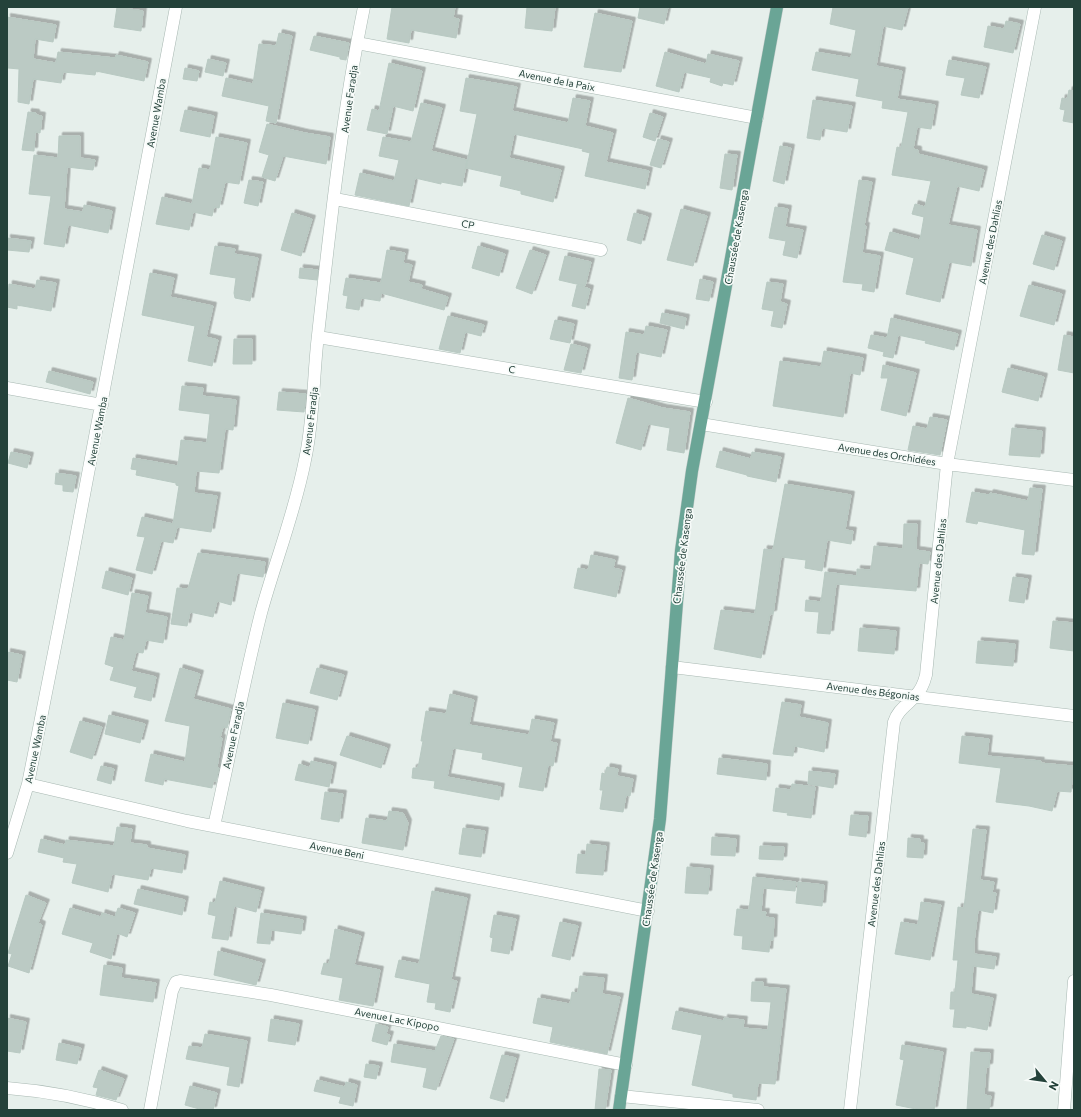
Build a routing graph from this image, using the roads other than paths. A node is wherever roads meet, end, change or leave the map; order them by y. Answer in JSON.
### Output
{"nodes":[{"id":1,"x":176,"y":7,"type":"edge"},
{"id":2,"x":364,"y":7,"type":"edge"},
{"id":3,"x":777,"y":7,"type":"edge"},
{"id":4,"x":1035,"y":7,"type":"edge"},
{"id":5,"x":357,"y":43,"type":"junction"},
{"id":6,"x":758,"y":118,"type":"junction"},
{"id":7,"x":334,"y":199,"type":"junction"},
{"id":8,"x":601,"y":250,"type":"dead end"},
{"id":9,"x":318,"y":337,"type":"junction"},
{"id":10,"x":7,"y":388,"type":"edge"},
{"id":11,"x":706,"y":402,"type":"junction"},
{"id":12,"x":102,"y":405,"type":"junction"},
{"id":13,"x":701,"y":424,"type":"junction"},
{"id":14,"x":947,"y":464,"type":"junction"},
{"id":15,"x":1074,"y":480,"type":"edge"},
{"id":16,"x":672,"y":667,"type":"junction"},
{"id":17,"x":916,"y":696,"type":"junction"},
{"id":18,"x":1074,"y":716,"type":"edge"},
{"id":19,"x":28,"y":784,"type":"junction"},
{"id":20,"x":214,"y":826,"type":"junction"},
{"id":21,"x":7,"y":851,"type":"edge"},
{"id":22,"x":648,"y":911,"type":"junction"},
{"id":23,"x":1074,"y":981,"type":"edge"},
{"id":24,"x":626,"y":1064,"type":"junction"},
{"id":25,"x":7,"y":1088,"type":"edge"},
{"id":26,"x":622,"y":1096,"type":"junction"},
{"id":27,"x":122,"y":1110,"type":"edge"},
{"id":28,"x":150,"y":1110,"type":"edge"},
{"id":29,"x":619,"y":1110,"type":"edge"},
{"id":30,"x":758,"y":1110,"type":"edge"},
{"id":31,"x":850,"y":1110,"type":"edge"},
{"id":32,"x":1064,"y":1110,"type":"edge"}],
"edges":[{"from":1,"to":12,"type":"street","name":"Avenue Wamba"},
{"from":2,"to":5,"type":"street","name":"Avenue Faradja"},
{"from":3,"to":6,"type":"main road","name":"Chaussée de Kasenga"},
{"from":4,"to":14,"type":"street","name":"Avenue des Dahlias"},
{"from":5,"to":6,"type":"street","name":"Avenue de la Paix"},
{"from":5,"to":7,"type":"street","name":"Avenue Faradja"},
{"from":6,"to":11,"type":"main road","name":"Chaussée de Kasenga"},
{"from":7,"to":8,"type":"street","name":"CP"},
{"from":7,"to":9,"type":"street","name":"Avenue Faradja"},
{"from":9,"to":11,"type":"street","name":"C"},
{"from":9,"to":20,"type":"street","name":"Avenue Faradja"},
{"from":10,"to":12,"type":"street"},
{"from":11,"to":13,"type":"main road","name":"Chaussée de Kasenga"},
{"from":12,"to":19,"type":"street","name":"Avenue Wamba"},
{"from":13,"to":14,"type":"street","name":"Avenue des Orchidées"},
{"from":13,"to":16,"type":"main road","name":"Chaussée de Kasenga"},
{"from":14,"to":15,"type":"street","name":"Avenue des Orchidées"},
{"from":14,"to":17,"type":"street","name":"Avenue des Dahlias"},
{"from":16,"to":17,"type":"street","name":"Avenue des Bégonias"},
{"from":16,"to":22,"type":"main road","name":"Chaussée de Kasenga"},
{"from":17,"to":18,"type":"street","name":"Avenue des Bégonias"},
{"from":17,"to":31,"type":"street","name":"Avenue des Dahlias"},
{"from":19,"to":20,"type":"street","name":"Avenue Beni"},
{"from":19,"to":21,"type":"street","name":"Avenue Wamba"},
{"from":20,"to":22,"type":"street","name":"Avenue Beni"},
{"from":22,"to":24,"type":"main road","name":"Chaussée de Kasenga"},
{"from":23,"to":32,"type":"street"},
{"from":24,"to":26,"type":"main road","name":"Chaussée de Kasenga"},
{"from":24,"to":28,"type":"street","name":"Avenue Lac Kipopo"},
{"from":25,"to":27,"type":"street"},
{"from":26,"to":29,"type":"main road","name":"Chaussée de Kasenga"},
{"from":26,"to":30,"type":"street"}]}
